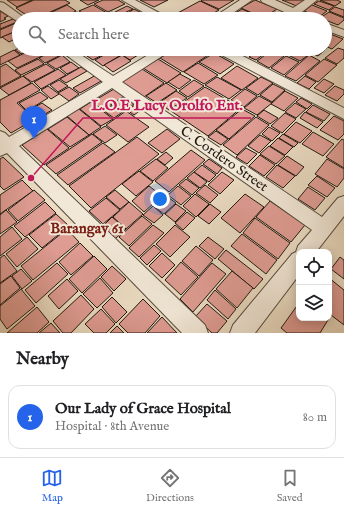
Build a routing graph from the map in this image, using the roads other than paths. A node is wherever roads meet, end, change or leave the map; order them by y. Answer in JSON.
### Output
{"nodes":[{"id":1,"x":127,"y":0,"type":"edge"},
{"id":2,"x":247,"y":0,"type":"edge"},
{"id":3,"x":266,"y":0,"type":"edge"},
{"id":4,"x":312,"y":0,"type":"edge"},
{"id":5,"x":0,"y":4,"type":"edge"},
{"id":6,"x":150,"y":12,"type":"edge"},
{"id":7,"x":227,"y":12,"type":"edge"},
{"id":8,"x":294,"y":12,"type":"joint"},
{"id":9,"x":12,"y":13,"type":"edge"},
{"id":10,"x":74,"y":56,"type":"edge"},
{"id":11,"x":155,"y":56,"type":"edge"},
{"id":12,"x":233,"y":56,"type":"edge"},
{"id":13,"x":112,"y":82,"type":"junction"},
{"id":14,"x":344,"y":114,"type":"edge"},
{"id":15,"x":3,"y":144,"type":"edge"},
{"id":16,"x":344,"y":203,"type":"edge"},
{"id":17,"x":324,"y":228,"type":"junction"},
{"id":18,"x":307,"y":249,"type":"edge"},
{"id":19,"x":296,"y":264,"type":"edge"},
{"id":20,"x":197,"y":333,"type":"edge"},
{"id":21,"x":241,"y":333,"type":"edge"}],
"edges":[{"from":1,"to":6,"type":"street"},
{"from":2,"to":7,"type":"street"},
{"from":3,"to":8,"type":"street"},
{"from":4,"to":8,"type":"street"},
{"from":5,"to":9,"type":"street"},
{"from":10,"to":13,"type":"street","name":"C. Cordero Street"},
{"from":11,"to":13,"type":"street"},
{"from":12,"to":14,"type":"street"},
{"from":13,"to":15,"type":"street"},
{"from":13,"to":17,"type":"street","name":"C. Cordero Street"},
{"from":15,"to":20,"type":"street"},
{"from":16,"to":17,"type":"street"},
{"from":17,"to":18,"type":"street"},
{"from":19,"to":21,"type":"street"}]}
